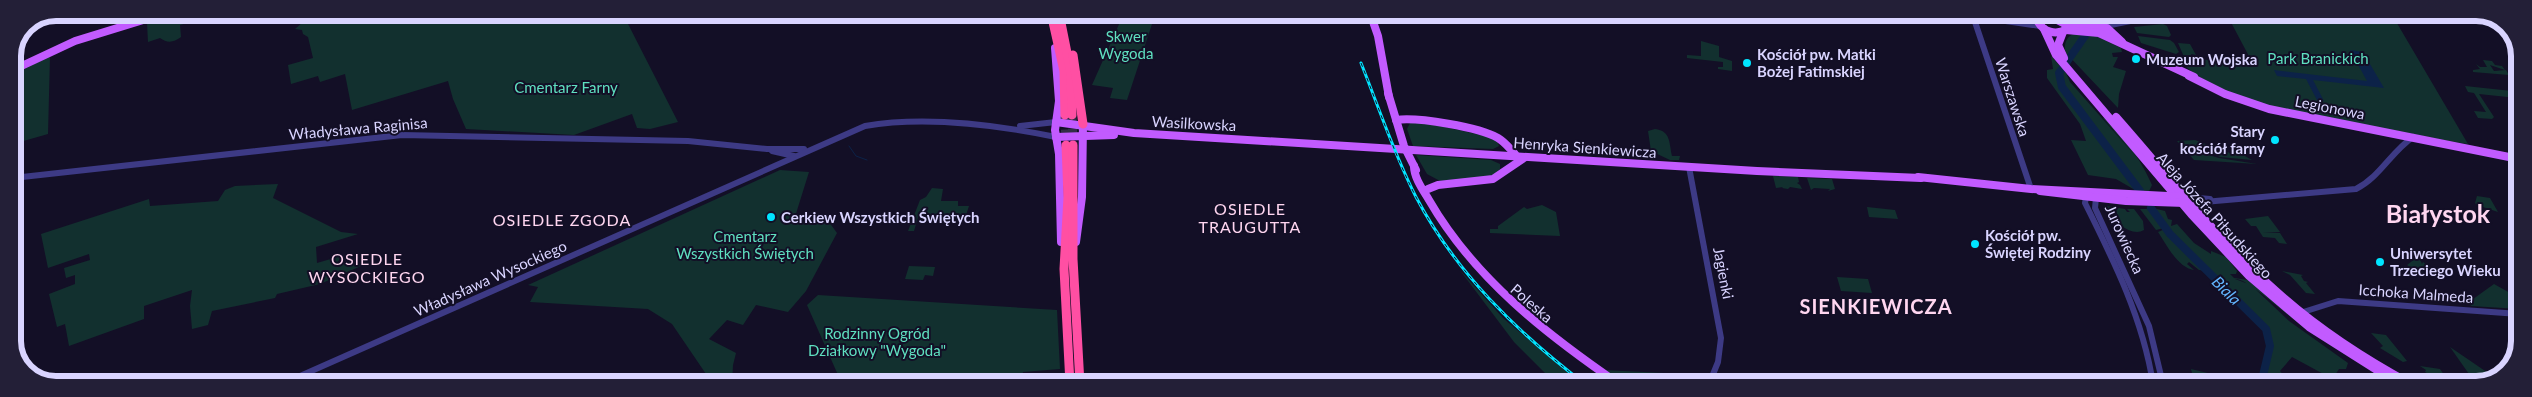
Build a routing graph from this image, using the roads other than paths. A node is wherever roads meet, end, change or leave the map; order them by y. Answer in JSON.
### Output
{"nodes":[{"id":1,"x":129,"y":21,"type":"edge"},
{"id":2,"x":138,"y":21,"type":"edge"},
{"id":3,"x":1060,"y":21,"type":"edge"},
{"id":4,"x":2043,"y":21,"type":"edge"},
{"id":5,"x":2060,"y":21,"type":"edge"},
{"id":6,"x":1373,"y":22,"type":"edge"},
{"id":7,"x":1976,"y":22,"type":"edge"},
{"id":8,"x":2044,"y":22,"type":"edge"},
{"id":9,"x":2062,"y":22,"type":"edge"},
{"id":10,"x":2117,"y":22,"type":"edge"},
{"id":11,"x":2119,"y":22,"type":"edge"},
{"id":12,"x":1054,"y":24,"type":"joint"},
{"id":13,"x":2101,"y":27,"type":"junction"},
{"id":14,"x":2075,"y":28,"type":"junction"},
{"id":15,"x":2092,"y":29,"type":"junction"},
{"id":16,"x":1062,"y":30,"type":"junction"},
{"id":17,"x":2064,"y":31,"type":"junction"},
{"id":18,"x":2113,"y":32,"type":"junction"},
{"id":19,"x":2103,"y":34,"type":"junction"},
{"id":20,"x":2125,"y":45,"type":"junction"},
{"id":21,"x":1055,"y":48,"type":"joint"},
{"id":22,"x":2062,"y":59,"type":"junction"},
{"id":23,"x":21,"y":64,"type":"edge"},
{"id":24,"x":21,"y":64,"type":"edge"},
{"id":25,"x":1396,"y":120,"type":"junction"},
{"id":26,"x":892,"y":122,"type":"junction"},
{"id":27,"x":1056,"y":122,"type":"junction"},
{"id":28,"x":964,"y":124,"type":"junction"},
{"id":29,"x":1084,"y":124,"type":"junction"},
{"id":30,"x":2392,"y":134,"type":"junction"},
{"id":31,"x":1056,"y":137,"type":"junction"},
{"id":32,"x":1084,"y":137,"type":"junction"},
{"id":33,"x":2413,"y":137,"type":"junction"},
{"id":34,"x":1503,"y":142,"type":"junction"},
{"id":35,"x":1284,"y":143,"type":"junction"},
{"id":36,"x":2403,"y":145,"type":"junction"},
{"id":37,"x":767,"y":149,"type":"junction"},
{"id":38,"x":808,"y":149,"type":"junction"},
{"id":39,"x":779,"y":153,"type":"junction"},
{"id":40,"x":1515,"y":154,"type":"junction"},
{"id":41,"x":1495,"y":155,"type":"junction"},
{"id":42,"x":2511,"y":156,"type":"edge"},
{"id":43,"x":795,"y":157,"type":"junction"},
{"id":44,"x":1524,"y":158,"type":"junction"},
{"id":45,"x":779,"y":162,"type":"junction"},
{"id":46,"x":1624,"y":162,"type":"junction"},
{"id":47,"x":1688,"y":165,"type":"junction"},
{"id":48,"x":763,"y":171,"type":"junction"},
{"id":49,"x":1506,"y":171,"type":"junction"},
{"id":50,"x":21,"y":177,"type":"edge"},
{"id":51,"x":1425,"y":189,"type":"junction"},
{"id":52,"x":2032,"y":189,"type":"junction"},
{"id":53,"x":2095,"y":195,"type":"junction"},
{"id":54,"x":2086,"y":197,"type":"junction"},
{"id":55,"x":2184,"y":200,"type":"junction"},
{"id":56,"x":2089,"y":212,"type":"junction"},
{"id":57,"x":2098,"y":213,"type":"junction"},
{"id":58,"x":2101,"y":230,"type":"junction"},
{"id":59,"x":1061,"y":242,"type":"joint"},
{"id":60,"x":1076,"y":242,"type":"joint"},
{"id":61,"x":1073,"y":259,"type":"junction"},
{"id":62,"x":2119,"y":268,"type":"junction"},
{"id":63,"x":1064,"y":269,"type":"junction"},
{"id":64,"x":2124,"y":289,"type":"junction"},
{"id":65,"x":2134,"y":292,"type":"junction"},
{"id":66,"x":2291,"y":313,"type":"junction"},
{"id":67,"x":2302,"y":313,"type":"junction"},
{"id":68,"x":2510,"y":313,"type":"edge"},
{"id":69,"x":2144,"y":337,"type":"junction"},
{"id":70,"x":2154,"y":339,"type":"junction"},
{"id":71,"x":302,"y":375,"type":"edge"},
{"id":72,"x":1070,"y":375,"type":"edge"},
{"id":73,"x":1080,"y":375,"type":"edge"},
{"id":74,"x":1606,"y":376,"type":"edge"},
{"id":75,"x":1712,"y":376,"type":"edge"},
{"id":76,"x":2151,"y":376,"type":"edge"},
{"id":77,"x":2161,"y":376,"type":"edge"},
{"id":78,"x":2386,"y":376,"type":"edge"},
{"id":79,"x":2397,"y":376,"type":"edge"}],
"edges":[{"from":1,"to":23,"type":"main road"},
{"from":2,"to":24,"type":"main road"},
{"from":3,"to":16,"type":"highway"},
{"from":4,"to":22,"type":"main road","name":"Aleja Józefa Piłsudskiego"},
{"from":5,"to":17,"type":"main road"},
{"from":6,"to":25,"type":"main road","name":"Poleska"},
{"from":7,"to":52,"type":"street","name":"Warszawska"},
{"from":8,"to":17,"type":"main road"},
{"from":9,"to":14,"type":"main road"},
{"from":10,"to":13,"type":"street"},
{"from":11,"to":18,"type":"street"},
{"from":12,"to":16,"type":"highway"},
{"from":12,"to":21,"type":"highway"},
{"from":13,"to":15,"type":"main road"},
{"from":13,"to":18,"type":"main road"},
{"from":14,"to":15,"type":"main road"},
{"from":14,"to":17,"type":"main road"},
{"from":15,"to":19,"type":"main road","name":"Legionowa"},
{"from":16,"to":29,"type":"highway"},
{"from":17,"to":22,"type":"main road"},
{"from":18,"to":19,"type":"street"},
{"from":18,"to":20,"type":"main road"},
{"from":19,"to":20,"type":"main road","name":"Legionowa"},
{"from":20,"to":30,"type":"main road","name":"Legionowa"},
{"from":21,"to":27,"type":"main road"},
{"from":22,"to":55,"type":"main road","name":"Aleja Józefa Piłsudskiego"},
{"from":25,"to":34,"type":"main road"},
{"from":25,"to":51,"type":"main road","name":"Poleska"},
{"from":26,"to":28,"type":"street"},
{"from":26,"to":38,"type":"street"},
{"from":26,"to":43,"type":"street"},
{"from":27,"to":28,"type":"street"},
{"from":27,"to":29,"type":"main road","name":"Wasilkowska"},
{"from":27,"to":31,"type":"main road"},
{"from":28,"to":31,"type":"street"},
{"from":29,"to":32,"type":"main road"},
{"from":29,"to":35,"type":"main road","name":"Wasilkowska"},
{"from":30,"to":33,"type":"main road","name":"Legionowa"},
{"from":30,"to":36,"type":"street"},
{"from":31,"to":32,"type":"main road","name":"Wasilkowska"},
{"from":31,"to":59,"type":"main road"},
{"from":32,"to":35,"type":"main road","name":"Wasilkowska"},
{"from":32,"to":60,"type":"main road"},
{"from":33,"to":36,"type":"street","name":"Henryka Sienkiewicza"},
{"from":33,"to":42,"type":"main road","name":"Legionowa"},
{"from":34,"to":40,"type":"main road"},
{"from":34,"to":41,"type":"main road"},
{"from":35,"to":41,"type":"main road","name":"Wasilkowska"},
{"from":36,"to":55,"type":"street","name":"Henryka Sienkiewicza"},
{"from":37,"to":38,"type":"street","name":"Władysława Raginisa"},
{"from":37,"to":39,"type":"street","name":"Władysława Raginisa"},
{"from":37,"to":50,"type":"street","name":"Władysława Raginisa"},
{"from":38,"to":43,"type":"street","name":"Władysława Wysockiego"},
{"from":39,"to":43,"type":"street","name":"Władysława Raginisa"},
{"from":39,"to":45,"type":"street"},
{"from":40,"to":41,"type":"main road","name":"Henryka Sienkiewicza"},
{"from":40,"to":46,"type":"main road","name":"Henryka Sienkiewicza"},
{"from":41,"to":44,"type":"main road","name":"Henryka Sienkiewicza"},
{"from":41,"to":49,"type":"main road"},
{"from":43,"to":45,"type":"street","name":"Władysława Wysockiego"},
{"from":43,"to":48,"type":"street","name":"Władysława Wysockiego"},
{"from":44,"to":46,"type":"main road","name":"Henryka Sienkiewicza"},
{"from":44,"to":49,"type":"main road"},
{"from":45,"to":48,"type":"street","name":"Władysława Wysockiego"},
{"from":46,"to":47,"type":"main road","name":"Henryka Sienkiewicza"},
{"from":47,"to":52,"type":"main road","name":"Henryka Sienkiewicza"},
{"from":47,"to":75,"type":"street","name":"Jagienki"},
{"from":48,"to":71,"type":"street","name":"Władysława Wysockiego"},
{"from":49,"to":51,"type":"main road"},
{"from":51,"to":74,"type":"main road","name":"Poleska"},
{"from":52,"to":53,"type":"main road","name":"Henryka Sienkiewicza"},
{"from":52,"to":54,"type":"main road","name":"Henryka Sienkiewicza"},
{"from":53,"to":54,"type":"main road","name":"Henryka Sienkiewicza"},
{"from":53,"to":55,"type":"main road","name":"Henryka Sienkiewicza"},
{"from":53,"to":57,"type":"street","name":"Jurowiecka"},
{"from":54,"to":56,"type":"street","name":"Jurowiecka"},
{"from":55,"to":66,"type":"main road","name":"Aleja Józefa Piłsudskiego"},
{"from":55,"to":67,"type":"main road","name":"Aleja Józefa Piłsudskiego"},
{"from":56,"to":57,"type":"street"},
{"from":56,"to":58,"type":"street","name":"Jurowiecka"},
{"from":57,"to":58,"type":"street","name":"Jurowiecka"},
{"from":58,"to":62,"type":"street","name":"Jurowiecka"},
{"from":59,"to":63,"type":"highway"},
{"from":60,"to":61,"type":"highway"},
{"from":61,"to":63,"type":"highway"},
{"from":61,"to":73,"type":"highway"},
{"from":62,"to":64,"type":"street","name":"Jurowiecka"},
{"from":62,"to":65,"type":"street","name":"Jurowiecka"},
{"from":63,"to":72,"type":"highway"},
{"from":64,"to":65,"type":"street","name":"Jurowiecka"},
{"from":64,"to":69,"type":"street","name":"Jurowiecka"},
{"from":65,"to":70,"type":"street","name":"Jurowiecka"},
{"from":66,"to":67,"type":"street"},
{"from":66,"to":78,"type":"main road","name":"Aleja Józefa Piłsudskiego"},
{"from":67,"to":68,"type":"street","name":"Icchoka Malmeda"},
{"from":67,"to":79,"type":"main road","name":"Aleja Józefa Piłsudskiego"},
{"from":69,"to":70,"type":"street"},
{"from":69,"to":76,"type":"street","name":"Jurowiecka"},
{"from":70,"to":77,"type":"street","name":"Jurowiecka"}]}
